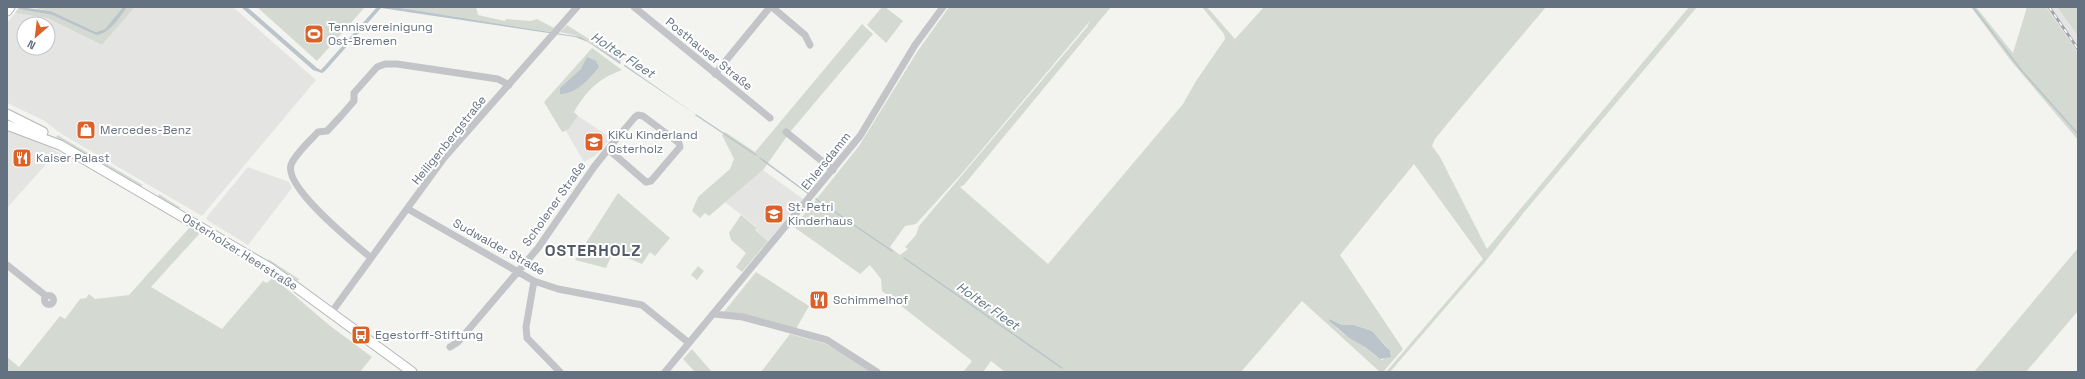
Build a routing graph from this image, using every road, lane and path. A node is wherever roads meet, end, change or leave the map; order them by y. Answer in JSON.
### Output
{"nodes":[{"id":1,"x":10,"y":7,"type":"edge"},
{"id":2,"x":577,"y":7,"type":"edge"},
{"id":3,"x":634,"y":7,"type":"edge"},
{"id":4,"x":771,"y":7,"type":"edge"},
{"id":5,"x":942,"y":7,"type":"edge"},
{"id":6,"x":7,"y":11,"type":"edge"},
{"id":7,"x":810,"y":45,"type":"dead end"},
{"id":8,"x":715,"y":74,"type":"junction"},
{"id":9,"x":509,"y":85,"type":"junction"},
{"id":10,"x":7,"y":114,"type":"edge"},
{"id":11,"x":770,"y":118,"type":"dead end"},
{"id":12,"x":7,"y":125,"type":"edge"},
{"id":13,"x":786,"y":132,"type":"dead end"},
{"id":14,"x":60,"y":145,"type":"junction"},
{"id":15,"x":608,"y":149,"type":"junction"},
{"id":16,"x":833,"y":170,"type":"junction"},
{"id":17,"x":408,"y":209,"type":"junction"},
{"id":18,"x":371,"y":258,"type":"junction"},
{"id":19,"x":7,"y":265,"type":"edge"},
{"id":20,"x":518,"y":270,"type":"junction"},
{"id":21,"x":534,"y":281,"type":"junction"},
{"id":22,"x":46,"y":296,"type":"dead end"},
{"id":23,"x":331,"y":313,"type":"junction"},
{"id":24,"x":714,"y":314,"type":"junction"},
{"id":25,"x":689,"y":343,"type":"junction"},
{"id":26,"x":450,"y":347,"type":"dead end"},
{"id":27,"x":412,"y":372,"type":"edge"},
{"id":28,"x":560,"y":372,"type":"edge"},
{"id":29,"x":665,"y":372,"type":"edge"},
{"id":30,"x":877,"y":372,"type":"edge"}],
"edges":[{"from":1,"to":6,"type":"main road"},
{"from":2,"to":9,"type":"street","name":"Heiligenbergstraße"},
{"from":3,"to":8,"type":"street","name":"Posthauser Straße"},
{"from":4,"to":7,"type":"street"},
{"from":4,"to":8,"type":"street"},
{"from":5,"to":16,"type":"street","name":"Ehlersdamm"},
{"from":8,"to":11,"type":"street","name":"Posthauser Straße"},
{"from":9,"to":17,"type":"street","name":"Heiligenbergstraße"},
{"from":9,"to":18,"type":"street"},
{"from":10,"to":14,"type":"main road","name":"Osterholzer Heerstraße"},
{"from":12,"to":14,"type":"main road","name":"Osterholzer Heerstraße"},
{"from":13,"to":16,"type":"street"},
{"from":14,"to":23,"type":"main road","name":"Osterholzer Heerstraße"},
{"from":15,"to":15,"type":"street","name":"Scholener Straße"},
{"from":15,"to":20,"type":"street","name":"Scholener Straße"},
{"from":16,"to":24,"type":"street","name":"Ehlersdamm"},
{"from":17,"to":18,"type":"street","name":"Heiligenbergstraße"},
{"from":17,"to":20,"type":"street","name":"Sudwalder Straße"},
{"from":18,"to":23,"type":"street","name":"Heiligenbergstraße"},
{"from":19,"to":22,"type":"street"},
{"from":20,"to":21,"type":"street","name":"Sudwalder Straße"},
{"from":20,"to":26,"type":"street","name":"Scholener Straße"},
{"from":21,"to":25,"type":"street","name":"Sudwalder Straße"},
{"from":21,"to":28,"type":"street"},
{"from":23,"to":27,"type":"main road","name":"Osterholzer Heerstraße"},
{"from":24,"to":25,"type":"street","name":"Ehlersdamm"},
{"from":24,"to":30,"type":"street"},
{"from":25,"to":29,"type":"street","name":"Ehlersdamm"}]}
